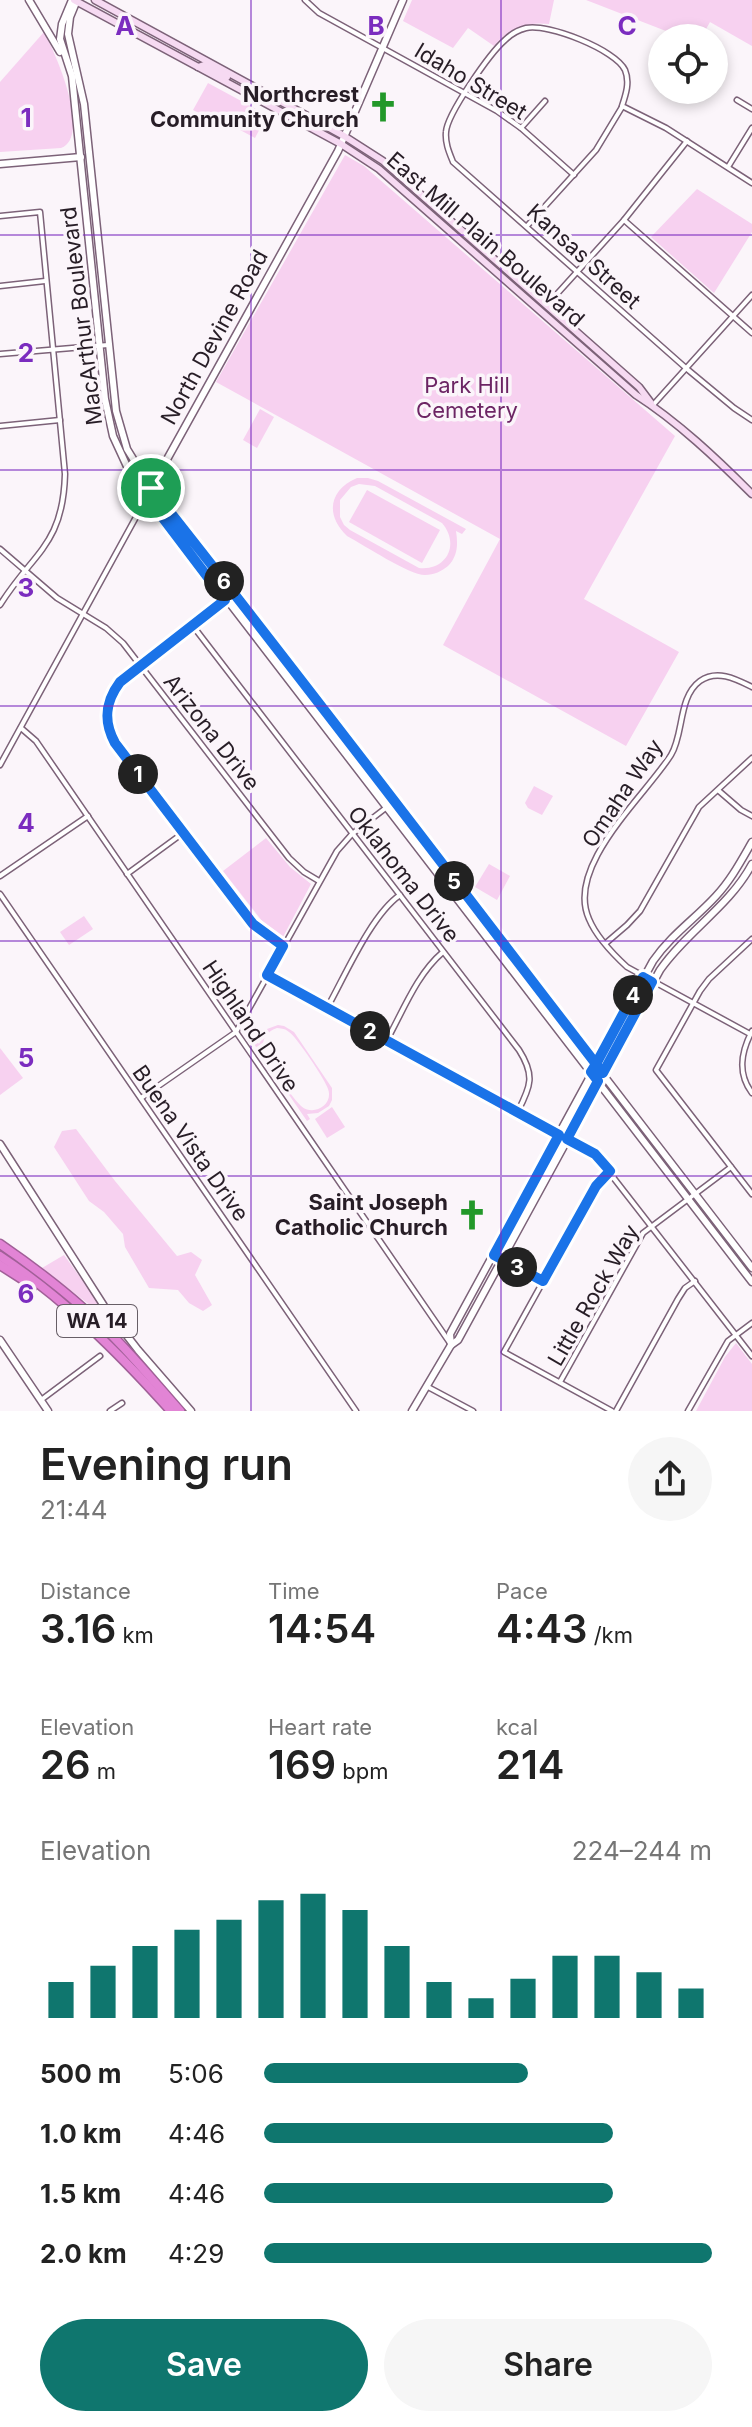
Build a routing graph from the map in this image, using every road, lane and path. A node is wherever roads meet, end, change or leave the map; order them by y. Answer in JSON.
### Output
{"nodes":[{"id":1,"x":29,"y":0,"type":"edge"},
{"id":2,"x":75,"y":0,"type":"edge"},
{"id":3,"x":95,"y":0,"type":"edge"},
{"id":4,"x":305,"y":0,"type":"edge"},
{"id":5,"x":403,"y":0,"type":"edge"},
{"id":6,"x":382,"y":47,"type":"junction"},
{"id":7,"x":198,"y":67,"type":"junction"},
{"id":8,"x":242,"y":81,"type":"junction"},
{"id":9,"x":71,"y":82,"type":"junction"},
{"id":10,"x":246,"y":93,"type":"junction"},
{"id":11,"x":465,"y":94,"type":"junction"},
{"id":12,"x":737,"y":100,"type":"dead end"},
{"id":13,"x":545,"y":101,"type":"dead end"},
{"id":14,"x":622,"y":106,"type":"junction"},
{"id":15,"x":752,"y":109,"type":"edge"},
{"id":16,"x":295,"y":110,"type":"junction"},
{"id":17,"x":521,"y":128,"type":"junction"},
{"id":18,"x":752,"y":128,"type":"edge"},
{"id":19,"x":344,"y":136,"type":"junction"},
{"id":20,"x":687,"y":141,"type":"junction"},
{"id":21,"x":341,"y":144,"type":"junction"},
{"id":22,"x":81,"y":157,"type":"junction"},
{"id":23,"x":0,"y":164,"type":"edge"},
{"id":24,"x":728,"y":167,"type":"junction"},
{"id":25,"x":574,"y":175,"type":"junction"},
{"id":26,"x":752,"y":183,"type":"edge"},
{"id":27,"x":0,"y":216,"type":"edge"},
{"id":28,"x":624,"y":220,"type":"junction"},
{"id":29,"x":527,"y":226,"type":"junction"},
{"id":30,"x":578,"y":272,"type":"junction"},
{"id":31,"x":46,"y":281,"type":"junction"},
{"id":32,"x":0,"y":286,"type":"edge"},
{"id":33,"x":752,"y":295,"type":"edge"},
{"id":34,"x":547,"y":305,"type":"junction"},
{"id":35,"x":733,"y":316,"type":"junction"},
{"id":36,"x":752,"y":333,"type":"edge"},
{"id":37,"x":104,"y":345,"type":"junction"},
{"id":38,"x":53,"y":349,"type":"junction"},
{"id":39,"x":0,"y":354,"type":"edge"},
{"id":40,"x":687,"y":369,"type":"junction"},
{"id":41,"x":653,"y":405,"type":"junction"},
{"id":42,"x":60,"y":420,"type":"junction"},
{"id":43,"x":752,"y":420,"type":"edge"},
{"id":44,"x":0,"y":426,"type":"edge"},
{"id":45,"x":151,"y":488,"type":"junction"},
{"id":46,"x":752,"y":494,"type":"edge"},
{"id":47,"x":147,"y":497,"type":"junction"},
{"id":48,"x":0,"y":549,"type":"edge"},
{"id":49,"x":26,"y":572,"type":"junction"},
{"id":50,"x":233,"y":593,"type":"junction"},
{"id":51,"x":225,"y":600,"type":"junction"},
{"id":52,"x":0,"y":605,"type":"edge"},
{"id":53,"x":82,"y":613,"type":"junction"},
{"id":54,"x":193,"y":626,"type":"junction"},
{"id":55,"x":140,"y":665,"type":"junction"},
{"id":56,"x":752,"y":687,"type":"edge"},
{"id":57,"x":21,"y":728,"type":"junction"},
{"id":58,"x":752,"y":758,"type":"edge"},
{"id":59,"x":0,"y":765,"type":"edge"},
{"id":60,"x":719,"y":791,"type":"junction"},
{"id":61,"x":393,"y":802,"type":"junction"},
{"id":62,"x":386,"y":808,"type":"junction"},
{"id":63,"x":88,"y":816,"type":"junction"},
{"id":64,"x":752,"y":816,"type":"edge"},
{"id":65,"x":183,"y":833,"type":"junction"},
{"id":66,"x":352,"y":834,"type":"junction"},
{"id":67,"x":752,"y":842,"type":"edge"},
{"id":68,"x":752,"y":864,"type":"edge"},
{"id":69,"x":127,"y":874,"type":"junction"},
{"id":70,"x":0,"y":876,"type":"edge"},
{"id":71,"x":319,"y":881,"type":"junction"},
{"id":72,"x":0,"y":894,"type":"edge"},
{"id":73,"x":400,"y":895,"type":"junction"},
{"id":74,"x":752,"y":939,"type":"edge"},
{"id":75,"x":606,"y":943,"type":"junction"},
{"id":76,"x":283,"y":946,"type":"junction"},
{"id":77,"x":443,"y":952,"type":"junction"},
{"id":78,"x":267,"y":975,"type":"junction"},
{"id":79,"x":643,"y":977,"type":"junction"},
{"id":80,"x":652,"y":982,"type":"junction"},
{"id":81,"x":692,"y":1004,"type":"junction"},
{"id":82,"x":327,"y":1008,"type":"junction"},
{"id":83,"x":236,"y":1032,"type":"junction"},
{"id":84,"x":751,"y":1032,"type":"edge"},
{"id":85,"x":387,"y":1040,"type":"junction"},
{"id":86,"x":596,"y":1064,"type":"junction"},
{"id":87,"x":591,"y":1072,"type":"junction"},
{"id":88,"x":603,"y":1073,"type":"junction"},
{"id":89,"x":598,"y":1081,"type":"junction"},
{"id":90,"x":752,"y":1093,"type":"edge"},
{"id":91,"x":141,"y":1098,"type":"junction"},
{"id":92,"x":517,"y":1112,"type":"junction"},
{"id":93,"x":559,"y":1135,"type":"junction"},
{"id":94,"x":567,"y":1139,"type":"junction"},
{"id":95,"x":0,"y":1144,"type":"edge"},
{"id":96,"x":731,"y":1167,"type":"junction"},
{"id":97,"x":610,"y":1171,"type":"junction"},
{"id":98,"x":695,"y":1194,"type":"junction"},
{"id":99,"x":752,"y":1194,"type":"edge"},
{"id":100,"x":688,"y":1199,"type":"junction"},
{"id":101,"x":652,"y":1225,"type":"junction"},
{"id":102,"x":0,"y":1244,"type":"edge"},
{"id":103,"x":494,"y":1255,"type":"junction"},
{"id":104,"x":0,"y":1256,"type":"edge"},
{"id":105,"x":502,"y":1259,"type":"junction"},
{"id":106,"x":0,"y":1265,"type":"edge"},
{"id":107,"x":752,"y":1268,"type":"edge"},
{"id":108,"x":543,"y":1281,"type":"junction"},
{"id":109,"x":695,"y":1281,"type":"junction"},
{"id":110,"x":752,"y":1282,"type":"edge"},
{"id":111,"x":69,"y":1308,"type":"junction"},
{"id":112,"x":752,"y":1323,"type":"edge"},
{"id":113,"x":737,"y":1335,"type":"junction"},
{"id":114,"x":0,"y":1340,"type":"edge"},
{"id":115,"x":451,"y":1345,"type":"junction"},
{"id":116,"x":100,"y":1356,"type":"dead end"},
{"id":117,"x":752,"y":1356,"type":"edge"},
{"id":118,"x":560,"y":1382,"type":"junction"},
{"id":119,"x":428,"y":1387,"type":"junction"},
{"id":120,"x":41,"y":1400,"type":"junction"},
{"id":121,"x":122,"y":1403,"type":"dead end"},
{"id":122,"x":48,"y":1411,"type":"edge"},
{"id":123,"x":110,"y":1411,"type":"edge"},
{"id":124,"x":171,"y":1411,"type":"edge"},
{"id":125,"x":180,"y":1411,"type":"edge"},
{"id":126,"x":191,"y":1411,"type":"edge"},
{"id":127,"x":356,"y":1411,"type":"edge"},
{"id":128,"x":412,"y":1411,"type":"edge"},
{"id":129,"x":473,"y":1411,"type":"edge"},
{"id":130,"x":614,"y":1411,"type":"edge"},
{"id":131,"x":688,"y":1411,"type":"edge"}],
"edges":[{"from":1,"to":9,"type":"street"},
{"from":2,"to":7,"type":"main road","name":"East Mill Plain Boulevard"},
{"from":2,"to":9,"type":"street","name":"MacArthur Boulevard"},
{"from":2,"to":37,"type":"street","name":"MacArthur Boulevard"},
{"from":3,"to":8,"type":"main road","name":"East Mill Plain Boulevard"},
{"from":4,"to":6,"type":"street","name":"Idaho Street"},
{"from":5,"to":6,"type":"street","name":"North Devine Road"},
{"from":6,"to":11,"type":"street","name":"Idaho Street"},
{"from":6,"to":19,"type":"street","name":"North Devine Road"},
{"from":7,"to":8,"type":"main road"},
{"from":7,"to":10,"type":"main road","name":"East Mill Plain Boulevard"},
{"from":8,"to":16,"type":"main road","name":"East Mill Plain Boulevard"},
{"from":9,"to":22,"type":"street","name":"MacArthur Boulevard"},
{"from":10,"to":16,"type":"main road"},
{"from":10,"to":21,"type":"main road","name":"East Mill Plain Boulevard"},
{"from":11,"to":14,"type":"street","name":"Kansas Street"},
{"from":11,"to":17,"type":"street","name":"Idaho Street"},
{"from":11,"to":29,"type":"street","name":"Kansas Street"},
{"from":12,"to":15,"type":"street"},
{"from":13,"to":17,"type":"street"},
{"from":14,"to":20,"type":"street"},
{"from":14,"to":25,"type":"street"},
{"from":16,"to":19,"type":"main road","name":"East Mill Plain Boulevard"},
{"from":17,"to":25,"type":"street","name":"Idaho Street"},
{"from":18,"to":24,"type":"street"},
{"from":19,"to":21,"type":"street","name":"North Devine Road"},
{"from":19,"to":34,"type":"main road","name":"East Mill Plain Boulevard"},
{"from":20,"to":24,"type":"street"},
{"from":20,"to":28,"type":"street"},
{"from":21,"to":41,"type":"main road","name":"East Mill Plain Boulevard"},
{"from":21,"to":45,"type":"street","name":"North Devine Road"},
{"from":22,"to":23,"type":"street"},
{"from":22,"to":37,"type":"street","name":"MacArthur Boulevard"},
{"from":24,"to":26,"type":"street"},
{"from":25,"to":29,"type":"street"},
{"from":27,"to":31,"type":"street"},
{"from":28,"to":30,"type":"street"},
{"from":28,"to":35,"type":"street"},
{"from":29,"to":30,"type":"street","name":"Kansas Street"},
{"from":30,"to":34,"type":"street"},
{"from":30,"to":40,"type":"street","name":"Kansas Street"},
{"from":31,"to":32,"type":"street"},
{"from":31,"to":38,"type":"street"},
{"from":33,"to":35,"type":"street"},
{"from":34,"to":41,"type":"main road","name":"East Mill Plain Boulevard"},
{"from":35,"to":36,"type":"street"},
{"from":35,"to":40,"type":"street"},
{"from":37,"to":38,"type":"street"},
{"from":37,"to":45,"type":"street","name":"MacArthur Boulevard"},
{"from":37,"to":47,"type":"street","name":"MacArthur Boulevard"},
{"from":38,"to":39,"type":"street"},
{"from":38,"to":42,"type":"street"},
{"from":40,"to":41,"type":"street"},
{"from":40,"to":43,"type":"street","name":"Kansas Street"},
{"from":41,"to":46,"type":"main road","name":"East Mill Plain Boulevard"},
{"from":42,"to":44,"type":"street"},
{"from":42,"to":49,"type":"street"},
{"from":45,"to":47,"type":"street","name":"North Devine Road"},
{"from":45,"to":50,"type":"street","name":"MacArthur Boulevard"},
{"from":47,"to":51,"type":"street","name":"MacArthur Boulevard"},
{"from":47,"to":53,"type":"street","name":"North Devine Road"},
{"from":48,"to":49,"type":"street","name":"Arizona Drive"},
{"from":49,"to":52,"type":"street"},
{"from":49,"to":53,"type":"street","name":"Arizona Drive"},
{"from":50,"to":51,"type":"street"},
{"from":50,"to":61,"type":"street","name":"MacArthur Boulevard"},
{"from":51,"to":54,"type":"street"},
{"from":51,"to":62,"type":"street","name":"MacArthur Boulevard"},
{"from":53,"to":55,"type":"street","name":"Arizona Drive"},
{"from":53,"to":57,"type":"street","name":"North Devine Road"},
{"from":54,"to":55,"type":"street"},
{"from":54,"to":66,"type":"street","name":"Oklahoma Drive"},
{"from":55,"to":65,"type":"street"},
{"from":55,"to":71,"type":"street","name":"Arizona Drive"},
{"from":56,"to":75,"type":"street","name":"Omaha Way"},
{"from":57,"to":59,"type":"street","name":"North Devine Road"},
{"from":57,"to":63,"type":"street","name":"Highland Drive"},
{"from":58,"to":60,"type":"street"},
{"from":60,"to":64,"type":"street"},
{"from":60,"to":75,"type":"street"},
{"from":61,"to":62,"type":"street"},
{"from":61,"to":86,"type":"street","name":"MacArthur Boulevard"},
{"from":62,"to":66,"type":"street"},
{"from":62,"to":87,"type":"street","name":"MacArthur Boulevard"},
{"from":63,"to":69,"type":"street","name":"Highland Drive"},
{"from":63,"to":70,"type":"street"},
{"from":65,"to":69,"type":"street"},
{"from":65,"to":76,"type":"street"},
{"from":66,"to":71,"type":"street"},
{"from":66,"to":73,"type":"street","name":"Oklahoma Drive"},
{"from":67,"to":79,"type":"street"},
{"from":68,"to":80,"type":"street"},
{"from":69,"to":83,"type":"street","name":"Highland Drive"},
{"from":71,"to":76,"type":"street"},
{"from":72,"to":91,"type":"street","name":"Buena Vista Drive"},
{"from":73,"to":77,"type":"street","name":"Oklahoma Drive"},
{"from":73,"to":82,"type":"street"},
{"from":74,"to":81,"type":"street"},
{"from":75,"to":79,"type":"street","name":"Omaha Way"},
{"from":76,"to":78,"type":"street"},
{"from":77,"to":85,"type":"street"},
{"from":77,"to":92,"type":"street","name":"Oklahoma Drive"},
{"from":78,"to":82,"type":"street"},
{"from":78,"to":83,"type":"street"},
{"from":79,"to":80,"type":"street","name":"Omaha Way"},
{"from":79,"to":86,"type":"street"},
{"from":80,"to":81,"type":"street","name":"Omaha Way"},
{"from":80,"to":88,"type":"street"},
{"from":81,"to":84,"type":"street","name":"Omaha Way"},
{"from":81,"to":96,"type":"street"},
{"from":82,"to":85,"type":"street"},
{"from":83,"to":91,"type":"street"},
{"from":83,"to":115,"type":"street","name":"Highland Drive"},
{"from":84,"to":90,"type":"street"},
{"from":85,"to":92,"type":"street"},
{"from":86,"to":87,"type":"street"},
{"from":86,"to":88,"type":"street","name":"MacArthur Boulevard"},
{"from":87,"to":89,"type":"street","name":"MacArthur Boulevard"},
{"from":87,"to":93,"type":"street"},
{"from":88,"to":89,"type":"street"},
{"from":88,"to":98,"type":"street","name":"MacArthur Boulevard"},
{"from":89,"to":94,"type":"street"},
{"from":89,"to":100,"type":"street","name":"MacArthur Boulevard"},
{"from":91,"to":127,"type":"street","name":"Buena Vista Drive"},
{"from":92,"to":93,"type":"street"},
{"from":93,"to":94,"type":"street"},
{"from":93,"to":103,"type":"street"},
{"from":94,"to":97,"type":"street"},
{"from":94,"to":105,"type":"street"},
{"from":95,"to":126,"type":"street"},
{"from":96,"to":98,"type":"street","name":"Little Rock Way"},
{"from":96,"to":99,"type":"street"},
{"from":97,"to":101,"type":"street"},
{"from":97,"to":108,"type":"street"},
{"from":98,"to":100,"type":"street","name":"Little Rock Way"},
{"from":98,"to":107,"type":"street","name":"MacArthur Boulevard"},
{"from":100,"to":101,"type":"street","name":"Little Rock Way"},
{"from":100,"to":110,"type":"street","name":"MacArthur Boulevard"},
{"from":101,"to":109,"type":"street"},
{"from":101,"to":118,"type":"street","name":"Little Rock Way"},
{"from":102,"to":125,"type":"highway","number":"WA 14"},
{"from":103,"to":105,"type":"street"},
{"from":103,"to":115,"type":"street"},
{"from":104,"to":111,"type":"highway","number":"WA 14"},
{"from":105,"to":108,"type":"street"},
{"from":105,"to":115,"type":"street"},
{"from":106,"to":111,"type":"highway"},
{"from":108,"to":118,"type":"street"},
{"from":109,"to":113,"type":"street"},
{"from":109,"to":130,"type":"street"},
{"from":111,"to":124,"type":"highway","number":"WA 14"},
{"from":112,"to":113,"type":"street"},
{"from":113,"to":117,"type":"street"},
{"from":113,"to":131,"type":"street"},
{"from":114,"to":120,"type":"street"},
{"from":115,"to":119,"type":"street"},
{"from":116,"to":120,"type":"street"},
{"from":118,"to":130,"type":"street"},
{"from":119,"to":128,"type":"street"},
{"from":119,"to":129,"type":"street"},
{"from":120,"to":122,"type":"street"},
{"from":121,"to":123,"type":"street"}]}
